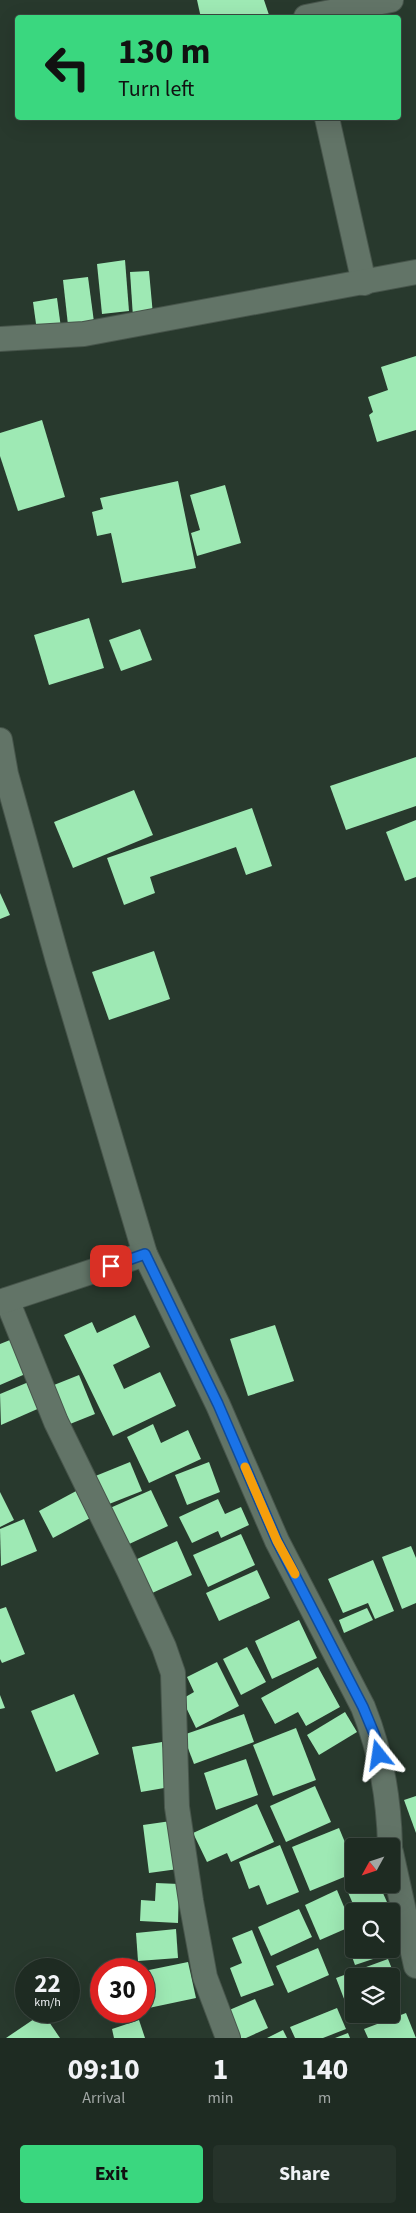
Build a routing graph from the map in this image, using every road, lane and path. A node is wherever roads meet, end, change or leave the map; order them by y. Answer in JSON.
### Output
{"nodes":[{"id":1,"x":304,"y":0,"type":"edge"},
{"id":2,"x":391,"y":0,"type":"edge"},
{"id":3,"x":306,"y":15,"type":"edge"},
{"id":4,"x":316,"y":15,"type":"edge"},
{"id":5,"x":327,"y":120,"type":"edge"},
{"id":6,"x":416,"y":272,"type":"edge"},
{"id":7,"x":364,"y":283,"type":"junction"},
{"id":8,"x":0,"y":339,"type":"edge"},
{"id":9,"x":0,"y":740,"type":"edge"},
{"id":10,"x":145,"y":1254,"type":"junction"},
{"id":11,"x":4,"y":1301,"type":"edge"},
{"id":12,"x":390,"y":1838,"type":"edge"},
{"id":13,"x":400,"y":1888,"type":"edge"},
{"id":14,"x":413,"y":1941,"type":"edge"},
{"id":15,"x":416,"y":1966,"type":"edge"},
{"id":16,"x":228,"y":2038,"type":"edge"}],
"edges":[{"from":1,"to":3,"type":"street"},
{"from":2,"to":4,"type":"street"},
{"from":5,"to":7,"type":"street"},
{"from":6,"to":7,"type":"street"},
{"from":7,"to":8,"type":"street"},
{"from":9,"to":10,"type":"street"},
{"from":10,"to":11,"type":"street"},
{"from":10,"to":12,"type":"street"},
{"from":11,"to":16,"type":"street"},
{"from":13,"to":14,"type":"street"},
{"from":14,"to":15,"type":"street"}]}
